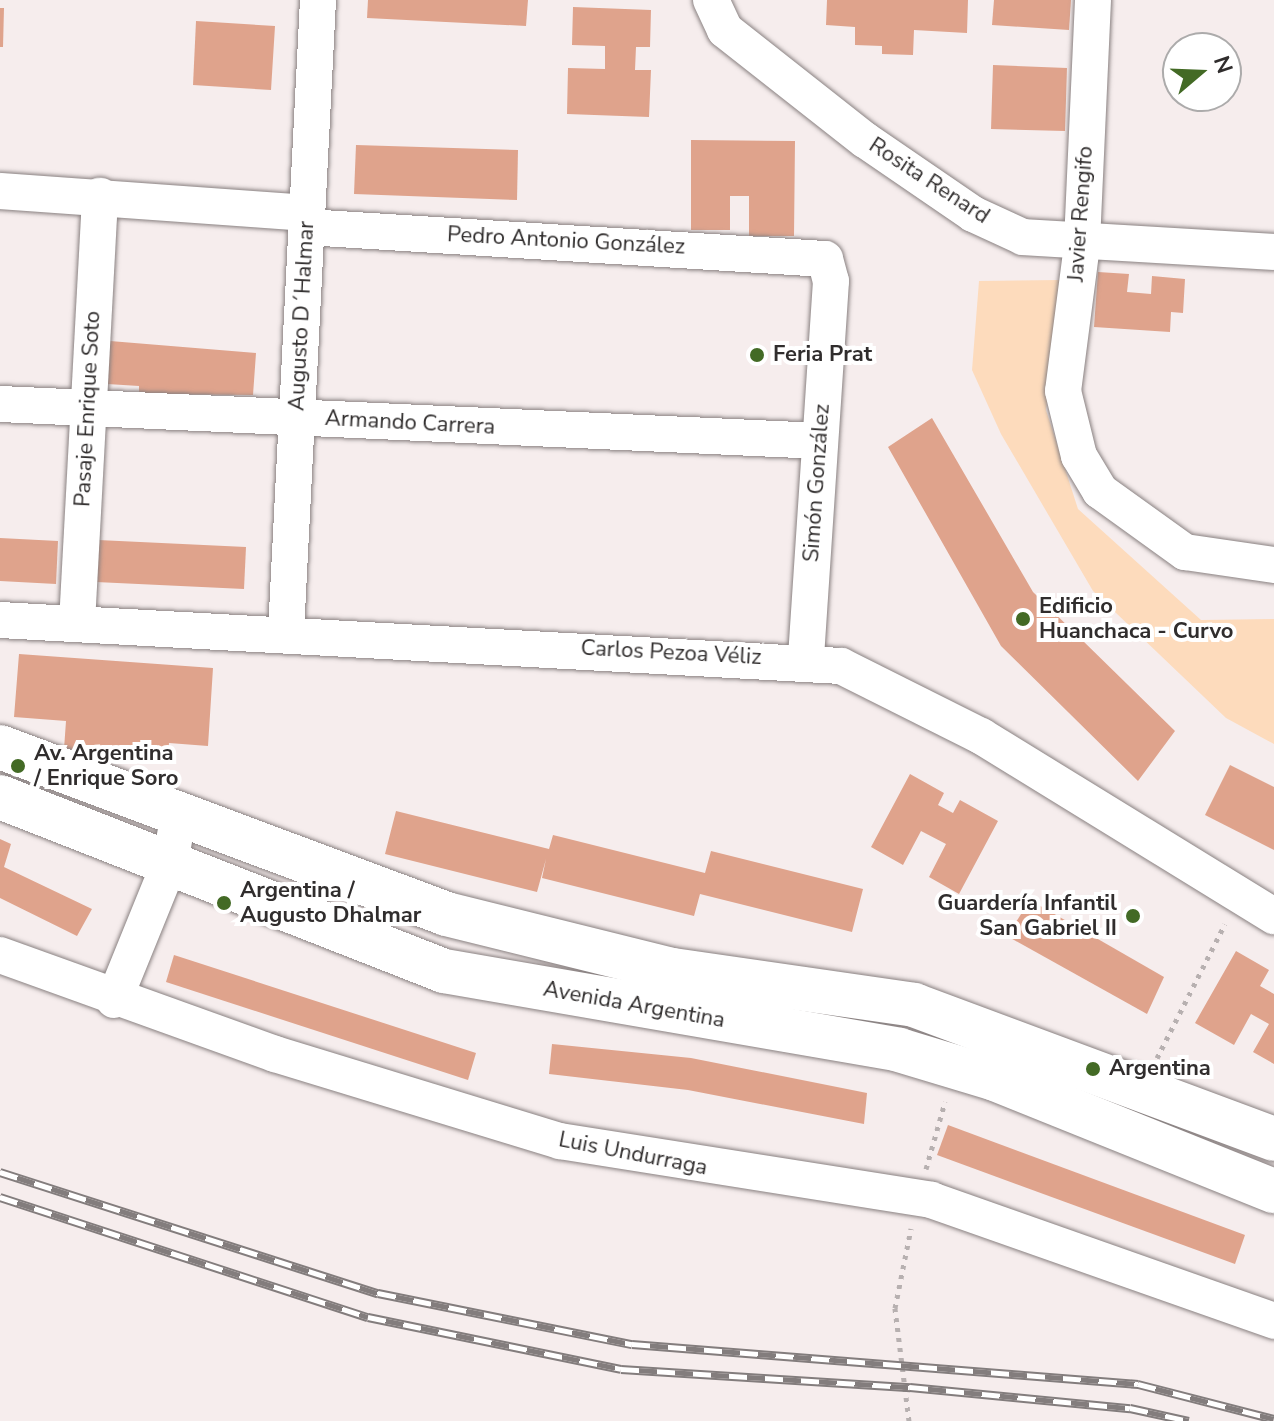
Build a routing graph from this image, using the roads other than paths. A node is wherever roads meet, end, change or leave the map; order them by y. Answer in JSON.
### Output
{"nodes":[{"id":1,"x":318,"y":0,"type":"edge"},
{"id":2,"x":1093,"y":0,"type":"edge"},
{"id":3,"x":715,"y":10,"type":"edge"},
{"id":4,"x":0,"y":191,"type":"edge"},
{"id":5,"x":100,"y":196,"type":"junction"},
{"id":6,"x":307,"y":220,"type":"junction"},
{"id":7,"x":1082,"y":245,"type":"junction"},
{"id":8,"x":1274,"y":252,"type":"edge"},
{"id":9,"x":825,"y":259,"type":"joint"},
{"id":10,"x":0,"y":404,"type":"edge"},
{"id":11,"x":87,"y":408,"type":"junction"},
{"id":12,"x":297,"y":419,"type":"junction"},
{"id":13,"x":820,"y":441,"type":"junction"},
{"id":14,"x":1274,"y":565,"type":"edge"},
{"id":15,"x":0,"y":620,"type":"edge"},
{"id":16,"x":77,"y":623,"type":"junction"},
{"id":17,"x":286,"y":632,"type":"junction"},
{"id":18,"x":806,"y":660,"type":"junction"},
{"id":19,"x":0,"y":747,"type":"edge"},
{"id":20,"x":0,"y":797,"type":"edge"},
{"id":21,"x":179,"y":814,"type":"junction"},
{"id":22,"x":170,"y":862,"type":"junction"},
{"id":23,"x":1274,"y":916,"type":"edge"},
{"id":24,"x":0,"y":955,"type":"edge"},
{"id":25,"x":114,"y":1000,"type":"junction"},
{"id":26,"x":1274,"y":1139,"type":"edge"},
{"id":27,"x":1274,"y":1191,"type":"edge"},
{"id":28,"x":1274,"y":1321,"type":"edge"}],
"edges":[{"from":1,"to":6,"type":"street","name":"Augusto D´Halmar"},
{"from":2,"to":7,"type":"street","name":"Javier Rengifo"},
{"from":3,"to":7,"type":"street","name":"Rosita Renard"},
{"from":4,"to":5,"type":"street","name":"Pedro Antonio González"},
{"from":5,"to":6,"type":"street","name":"Pedro Antonio González"},
{"from":5,"to":11,"type":"street","name":"Pasaje Enrique Soto"},
{"from":6,"to":9,"type":"street","name":"Pedro Antonio González"},
{"from":6,"to":12,"type":"street","name":"Augusto D´Halmar"},
{"from":7,"to":8,"type":"street","name":"Rosita Renard"},
{"from":7,"to":14,"type":"street","name":"Javier Rengifo"},
{"from":9,"to":13,"type":"street","name":"Simón González"},
{"from":10,"to":11,"type":"street","name":"Armando Carrera"},
{"from":11,"to":12,"type":"street","name":"Armando Carrera"},
{"from":11,"to":16,"type":"street","name":"Pasaje Enrique Soto"},
{"from":12,"to":13,"type":"street","name":"Armando Carrera"},
{"from":12,"to":17,"type":"street","name":"Augusto D´Halmar"},
{"from":13,"to":18,"type":"street","name":"Simón González"},
{"from":15,"to":16,"type":"street","name":"Carlos Pezoa Véliz"},
{"from":16,"to":17,"type":"street","name":"Carlos Pezoa Véliz"},
{"from":17,"to":18,"type":"street","name":"Carlos Pezoa Véliz"},
{"from":18,"to":23,"type":"street","name":"Carlos Pezoa Véliz"},
{"from":19,"to":21,"type":"main road","name":"Avenida Argentina"},
{"from":20,"to":22,"type":"main road","name":"Avenida Argentina"},
{"from":21,"to":22,"type":"street"},
{"from":21,"to":26,"type":"main road","name":"Avenida Argentina"},
{"from":22,"to":25,"type":"street"},
{"from":22,"to":27,"type":"main road","name":"Avenida Argentina"},
{"from":24,"to":25,"type":"street","name":"Luis Undurraga"},
{"from":25,"to":28,"type":"street","name":"Luis Undurraga"}]}
